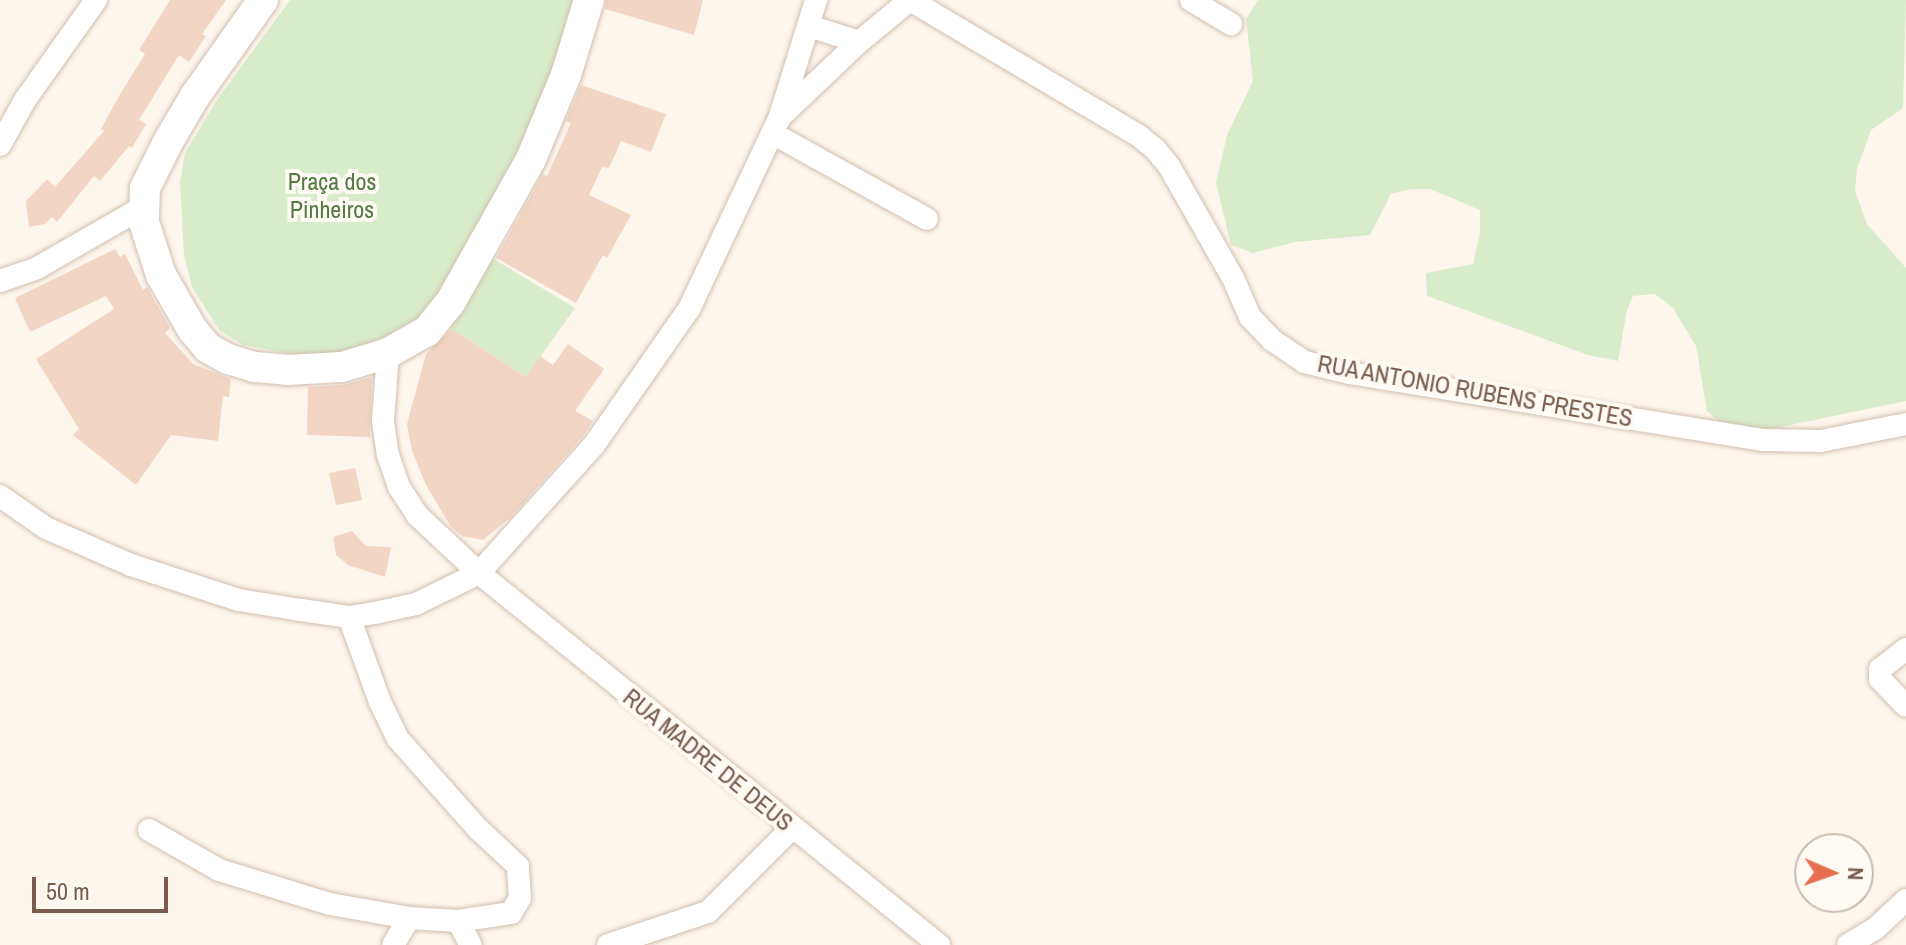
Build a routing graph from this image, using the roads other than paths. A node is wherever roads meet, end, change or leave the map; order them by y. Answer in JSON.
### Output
{"nodes":[{"id":1,"x":96,"y":0,"type":"edge"},
{"id":2,"x":263,"y":0,"type":"edge"},
{"id":3,"x":589,"y":0,"type":"edge"},
{"id":4,"x":816,"y":0,"type":"edge"},
{"id":5,"x":910,"y":0,"type":"edge"},
{"id":6,"x":1191,"y":0,"type":"edge"},
{"id":7,"x":1231,"y":24,"type":"dead end"},
{"id":8,"x":809,"y":26,"type":"junction"},
{"id":9,"x":859,"y":42,"type":"junction"},
{"id":10,"x":775,"y":126,"type":"junction"},
{"id":11,"x":0,"y":145,"type":"edge"},
{"id":12,"x":143,"y":207,"type":"junction"},
{"id":13,"x":927,"y":219,"type":"dead end"},
{"id":14,"x":0,"y":281,"type":"edge"},
{"id":15,"x":388,"y":353,"type":"junction"},
{"id":16,"x":1906,"y":424,"type":"edge"},
{"id":17,"x":0,"y":496,"type":"edge"},
{"id":18,"x":479,"y":573,"type":"junction"},
{"id":19,"x":349,"y":617,"type":"junction"},
{"id":20,"x":1906,"y":649,"type":"edge"},
{"id":21,"x":1906,"y":706,"type":"edge"},
{"id":22,"x":792,"y":828,"type":"junction"},
{"id":23,"x":149,"y":830,"type":"dead end"},
{"id":24,"x":1906,"y":900,"type":"edge"},
{"id":25,"x":409,"y":918,"type":"junction"},
{"id":26,"x":458,"y":921,"type":"junction"},
{"id":27,"x":932,"y":941,"type":"edge"},
{"id":28,"x":393,"y":945,"type":"edge"},
{"id":29,"x":471,"y":945,"type":"edge"},
{"id":30,"x":608,"y":945,"type":"edge"},
{"id":31,"x":904,"y":945,"type":"edge"},
{"id":32,"x":1848,"y":945,"type":"edge"}],
"edges":[{"from":1,"to":11,"type":"street"},
{"from":2,"to":12,"type":"main road"},
{"from":3,"to":15,"type":"main road"},
{"from":4,"to":8,"type":"street"},
{"from":5,"to":9,"type":"street"},
{"from":5,"to":16,"type":"street","name":"RUA ANTONIO RUBENS PRESTES"},
{"from":6,"to":7,"type":"street"},
{"from":8,"to":9,"type":"street"},
{"from":8,"to":10,"type":"street"},
{"from":9,"to":10,"type":"street"},
{"from":10,"to":13,"type":"street"},
{"from":10,"to":18,"type":"street"},
{"from":12,"to":14,"type":"street"},
{"from":12,"to":15,"type":"main road"},
{"from":15,"to":18,"type":"street","name":"RUA MADRE DE DEUS"},
{"from":17,"to":19,"type":"street"},
{"from":18,"to":19,"type":"street"},
{"from":18,"to":22,"type":"street","name":"RUA MADRE DE DEUS"},
{"from":19,"to":26,"type":"street"},
{"from":20,"to":21,"type":"street"},
{"from":22,"to":27,"type":"street","name":"RUA MADRE DE DEUS"},
{"from":22,"to":30,"type":"street"},
{"from":23,"to":25,"type":"street"},
{"from":24,"to":32,"type":"street"},
{"from":25,"to":26,"type":"street"},
{"from":25,"to":28,"type":"street"},
{"from":26,"to":29,"type":"street"},
{"from":27,"to":31,"type":"street"}]}
